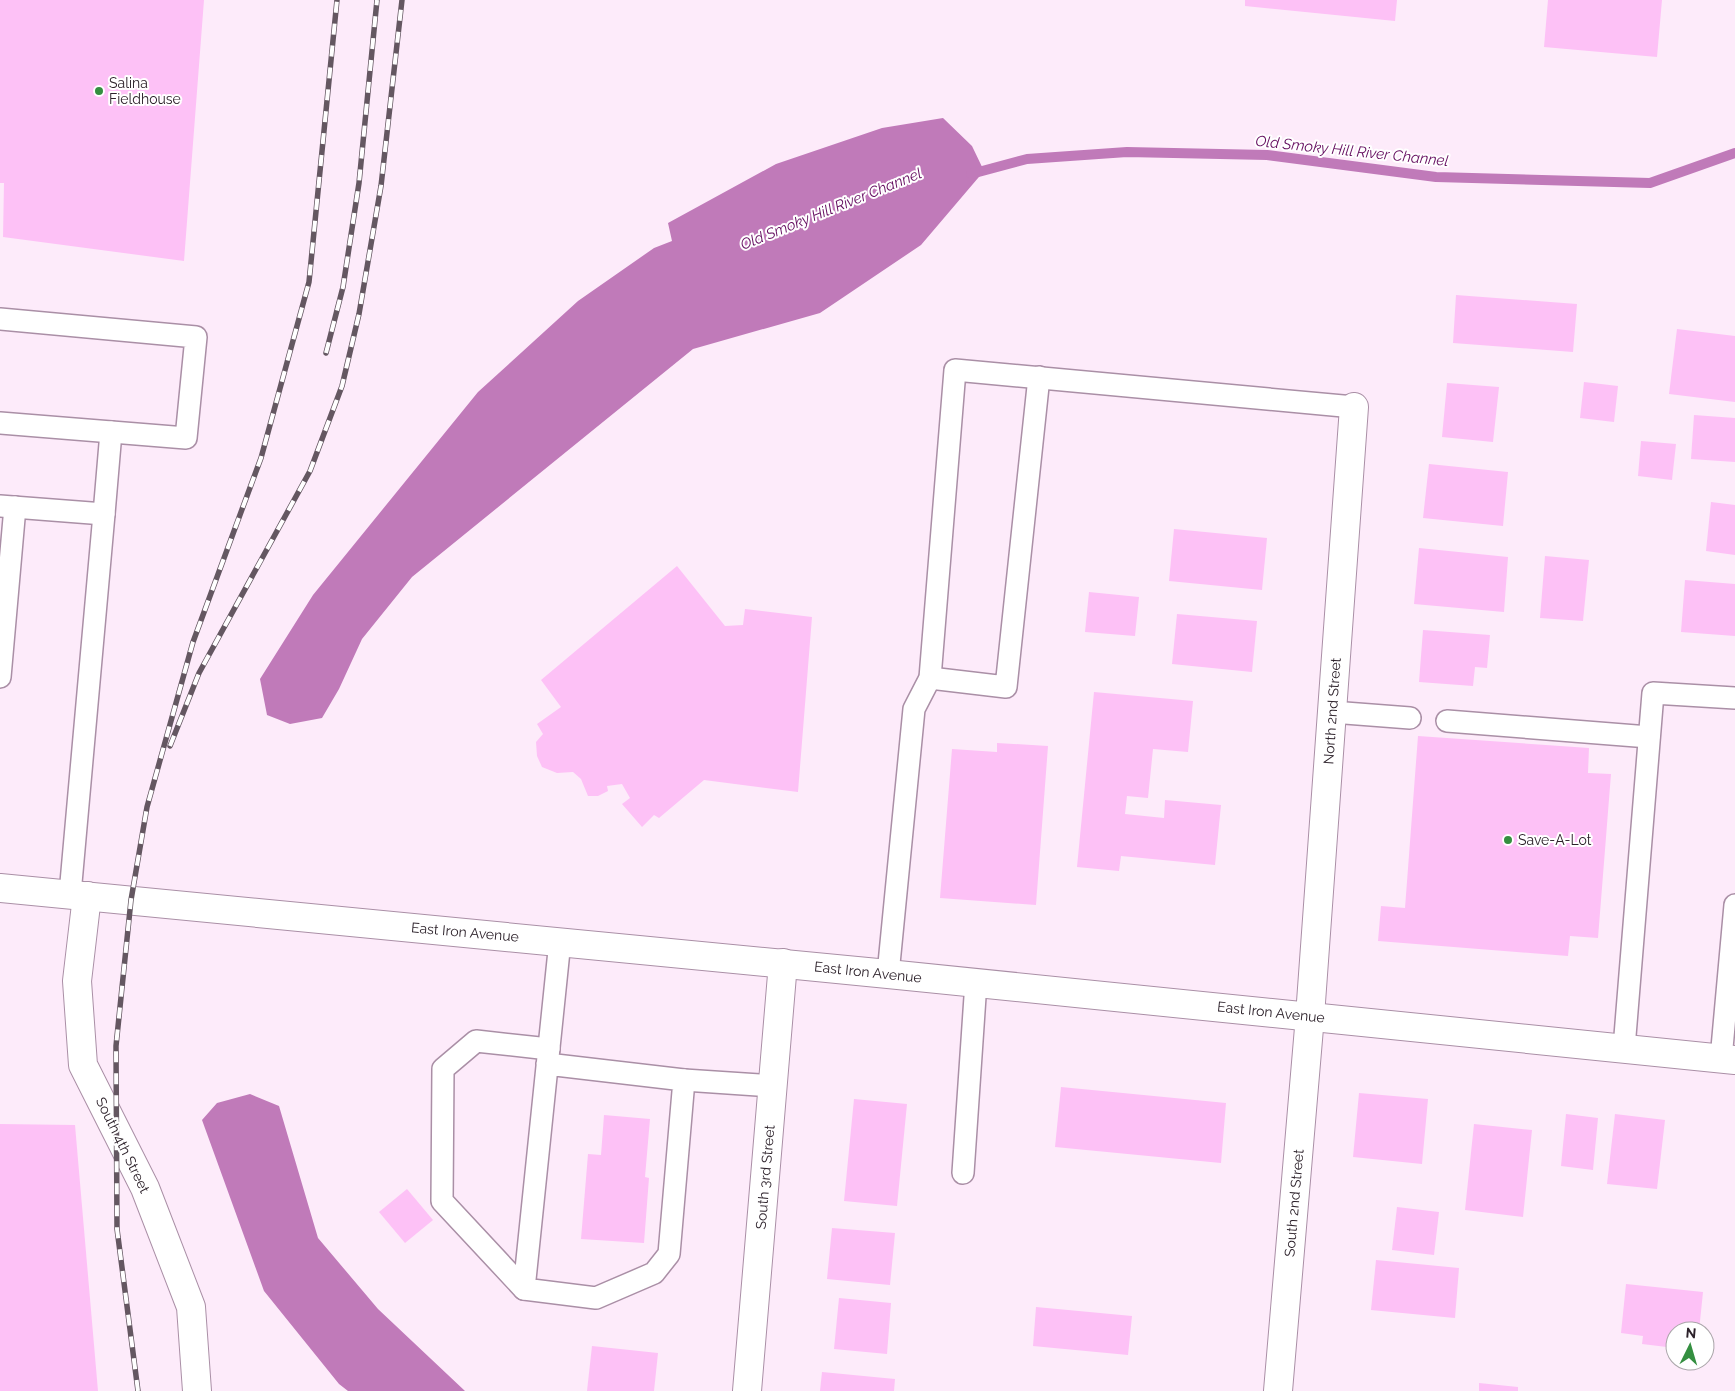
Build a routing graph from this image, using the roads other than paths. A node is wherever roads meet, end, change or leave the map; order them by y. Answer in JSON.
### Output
{"nodes":[{"id":1,"x":0,"y":319,"type":"edge"},
{"id":2,"x":1038,"y":377,"type":"junction"},
{"id":3,"x":1354,"y":407,"type":"joint"},
{"id":4,"x":0,"y":423,"type":"edge"},
{"id":5,"x":111,"y":432,"type":"junction"},
{"id":6,"x":7,"y":506,"type":"edge"},
{"id":7,"x":104,"y":514,"type":"junction"},
{"id":8,"x":0,"y":677,"type":"edge"},
{"id":9,"x":930,"y":678,"type":"junction"},
{"id":10,"x":1735,"y":698,"type":"edge"},
{"id":11,"x":1332,"y":712,"type":"junction"},
{"id":12,"x":1410,"y":718,"type":"dead end"},
{"id":13,"x":1447,"y":721,"type":"dead end"},
{"id":14,"x":1649,"y":737,"type":"junction"},
{"id":15,"x":0,"y":888,"type":"edge"},
{"id":16,"x":79,"y":895,"type":"junction"},
{"id":17,"x":1735,"y":905,"type":"edge"},
{"id":18,"x":560,"y":941,"type":"junction"},
{"id":19,"x":783,"y":963,"type":"junction"},
{"id":20,"x":888,"y":974,"type":"junction"},
{"id":21,"x":976,"y":982,"type":"junction"},
{"id":22,"x":1310,"y":1016,"type":"junction"},
{"id":23,"x":1624,"y":1048,"type":"junction"},
{"id":24,"x":548,"y":1057,"type":"junction"},
{"id":25,"x":1728,"y":1059,"type":"edge"},
{"id":26,"x":684,"y":1080,"type":"junction"},
{"id":27,"x":773,"y":1086,"type":"junction"},
{"id":28,"x":963,"y":1173,"type":"dead end"},
{"id":29,"x":524,"y":1290,"type":"junction"},
{"id":30,"x":197,"y":1391,"type":"edge"},
{"id":31,"x":747,"y":1391,"type":"edge"},
{"id":32,"x":1278,"y":1391,"type":"edge"}],
"edges":[{"from":1,"to":5,"type":"lane"},
{"from":2,"to":3,"type":"lane"},
{"from":2,"to":9,"type":"lane"},
{"from":2,"to":9,"type":"lane"},
{"from":3,"to":11,"type":"street","name":"North 2nd Street"},
{"from":4,"to":5,"type":"lane"},
{"from":5,"to":7,"type":"lane"},
{"from":6,"to":7,"type":"lane"},
{"from":6,"to":8,"type":"lane"},
{"from":7,"to":16,"type":"lane"},
{"from":9,"to":20,"type":"lane"},
{"from":10,"to":14,"type":"lane"},
{"from":11,"to":12,"type":"lane"},
{"from":11,"to":22,"type":"street","name":"North 2nd Street"},
{"from":13,"to":14,"type":"lane"},
{"from":14,"to":23,"type":"lane"},
{"from":15,"to":16,"type":"street","name":"East Iron Avenue"},
{"from":16,"to":18,"type":"street","name":"East Iron Avenue"},
{"from":16,"to":30,"type":"street","name":"South 4th Street"},
{"from":17,"to":25,"type":"lane"},
{"from":18,"to":19,"type":"street","name":"East Iron Avenue"},
{"from":18,"to":24,"type":"lane"},
{"from":19,"to":20,"type":"street","name":"East Iron Avenue"},
{"from":19,"to":27,"type":"street","name":"South 3rd Street"},
{"from":20,"to":21,"type":"street","name":"East Iron Avenue"},
{"from":21,"to":22,"type":"street","name":"East Iron Avenue"},
{"from":21,"to":28,"type":"lane"},
{"from":22,"to":23,"type":"street","name":"East Iron Avenue"},
{"from":22,"to":32,"type":"street","name":"South 2nd Street"},
{"from":23,"to":25,"type":"street","name":"East Iron Avenue"},
{"from":24,"to":26,"type":"lane"},
{"from":24,"to":29,"type":"lane"},
{"from":24,"to":29,"type":"lane"},
{"from":26,"to":27,"type":"lane"},
{"from":26,"to":29,"type":"lane"},
{"from":27,"to":31,"type":"street","name":"South 3rd Street"}]}
